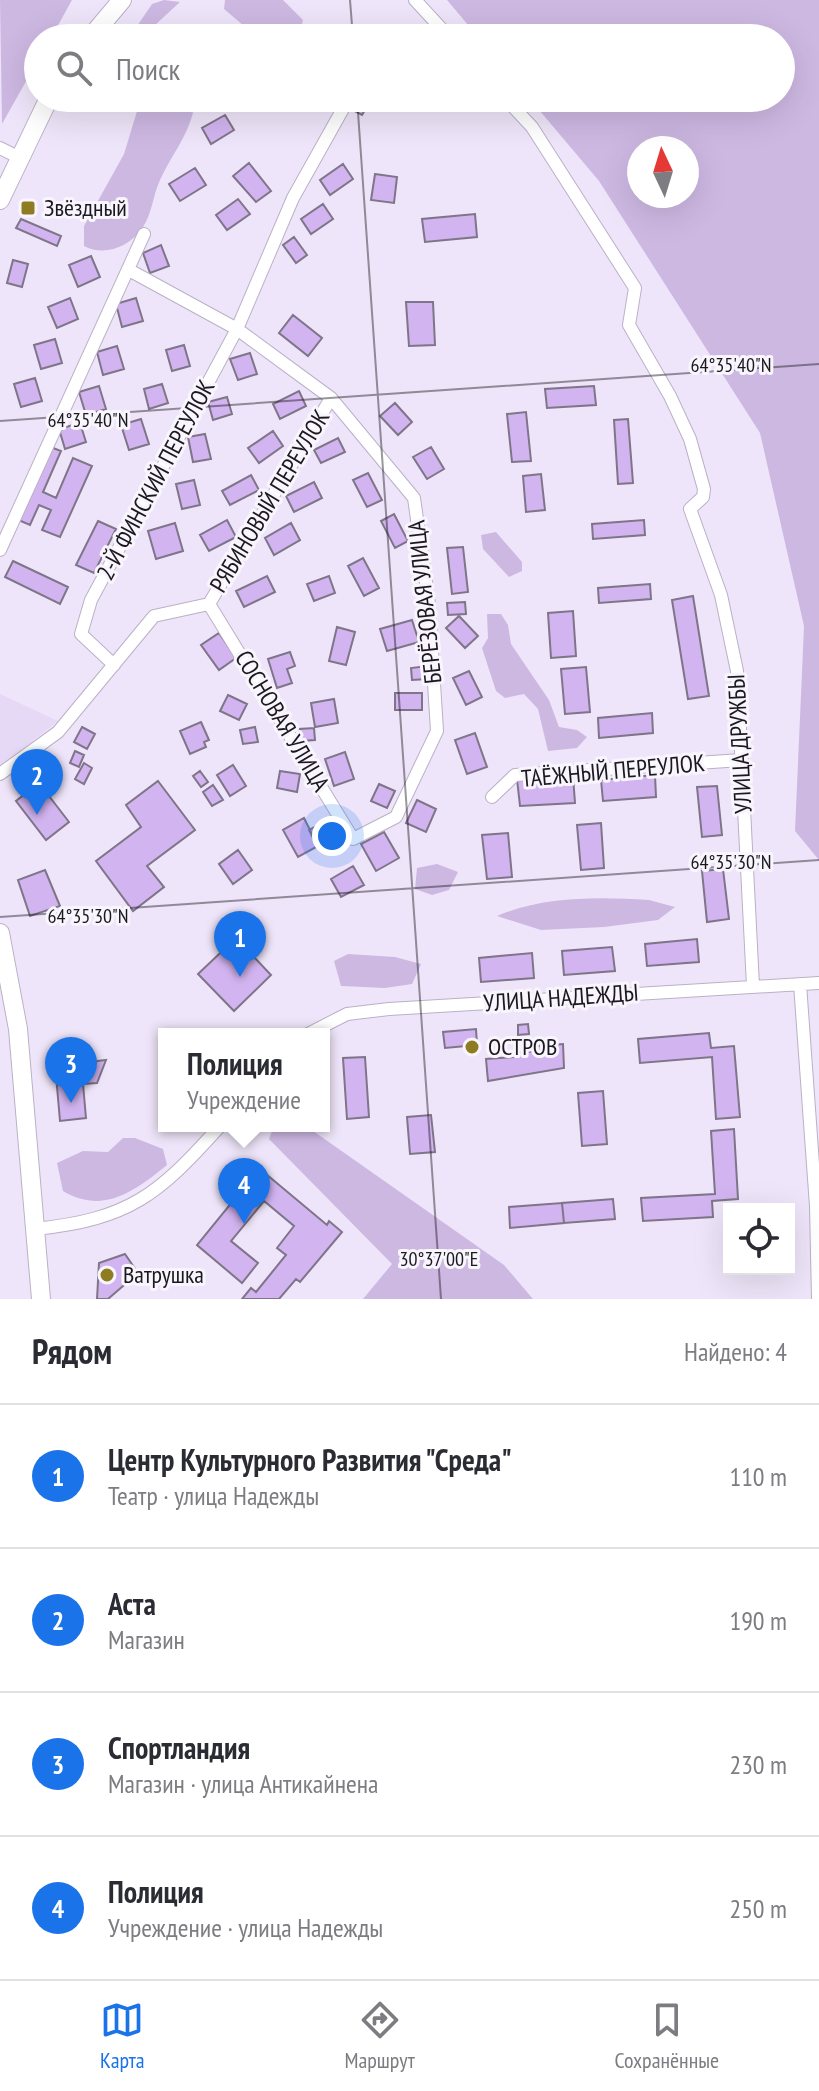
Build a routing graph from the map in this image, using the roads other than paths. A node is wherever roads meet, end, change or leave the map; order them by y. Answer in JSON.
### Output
{"nodes":[{"id":1,"x":122,"y":0,"type":"edge"},
{"id":2,"x":415,"y":0,"type":"edge"},
{"id":3,"x":102,"y":24,"type":"edge"},
{"id":4,"x":437,"y":24,"type":"edge"},
{"id":5,"x":42,"y":112,"type":"edge"},
{"id":6,"x":341,"y":112,"type":"edge"},
{"id":7,"x":518,"y":112,"type":"edge"},
{"id":8,"x":0,"y":148,"type":"edge"},
{"id":9,"x":18,"y":157,"type":"junction"},
{"id":10,"x":0,"y":200,"type":"edge"},
{"id":11,"x":144,"y":234,"type":"dead end"},
{"id":12,"x":129,"y":270,"type":"junction"},
{"id":13,"x":237,"y":329,"type":"junction"},
{"id":14,"x":331,"y":398,"type":"junction"},
{"id":15,"x":0,"y":550,"type":"edge"},
{"id":16,"x":209,"y":604,"type":"junction"},
{"id":17,"x":114,"y":665,"type":"junction"},
{"id":18,"x":742,"y":760,"type":"junction"},
{"id":19,"x":0,"y":774,"type":"edge"},
{"id":20,"x":492,"y":797,"type":"dead end"},
{"id":21,"x":353,"y":839,"type":"joint"},
{"id":22,"x":0,"y":933,"type":"edge"},
{"id":23,"x":819,"y":983,"type":"edge"},
{"id":24,"x":800,"y":984,"type":"junction"},
{"id":25,"x":753,"y":986,"type":"junction"},
{"id":26,"x":320,"y":1028,"type":"edge"},
{"id":27,"x":215,"y":1132,"type":"edge"},
{"id":28,"x":35,"y":1229,"type":"junction"},
{"id":29,"x":41,"y":1299,"type":"edge"},
{"id":30,"x":818,"y":1299,"type":"edge"}],
"edges":[{"from":1,"to":3,"type":"main road"},
{"from":2,"to":4,"type":"street"},
{"from":5,"to":9,"type":"main road"},
{"from":6,"to":13,"type":"street"},
{"from":7,"to":18,"type":"street","name":"УЛИЦА ДРУЖБЫ"},
{"from":8,"to":9,"type":"street"},
{"from":9,"to":10,"type":"main road"},
{"from":11,"to":12,"type":"street"},
{"from":12,"to":13,"type":"street","name":"БЕРЁЗОВАЯ УЛИЦА"},
{"from":12,"to":15,"type":"street"},
{"from":13,"to":14,"type":"street","name":"БЕРЁЗОВАЯ УЛИЦА"},
{"from":13,"to":17,"type":"street","name":"2-Й ФИНСКИЙ ПЕРЕУЛОК"},
{"from":14,"to":16,"type":"street","name":"РЯБИНОВЫЙ ПЕРЕУЛОК"},
{"from":14,"to":21,"type":"street","name":"БЕРЁЗОВАЯ УЛИЦА"},
{"from":16,"to":17,"type":"street"},
{"from":16,"to":21,"type":"street","name":"СОСНОВАЯ УЛИЦА"},
{"from":17,"to":19,"type":"street"},
{"from":18,"to":20,"type":"street","name":"ТАЁЖНЫЙ ПЕРЕУЛОК"},
{"from":18,"to":25,"type":"street","name":"УЛИЦА ДРУЖБЫ"},
{"from":22,"to":28,"type":"main road"},
{"from":23,"to":24,"type":"street","name":"УЛИЦА НАДЕЖДЫ"},
{"from":24,"to":25,"type":"street","name":"УЛИЦА НАДЕЖДЫ"},
{"from":24,"to":30,"type":"street"},
{"from":25,"to":26,"type":"street","name":"УЛИЦА НАДЕЖДЫ"},
{"from":27,"to":28,"type":"street"},
{"from":28,"to":29,"type":"main road"}]}
